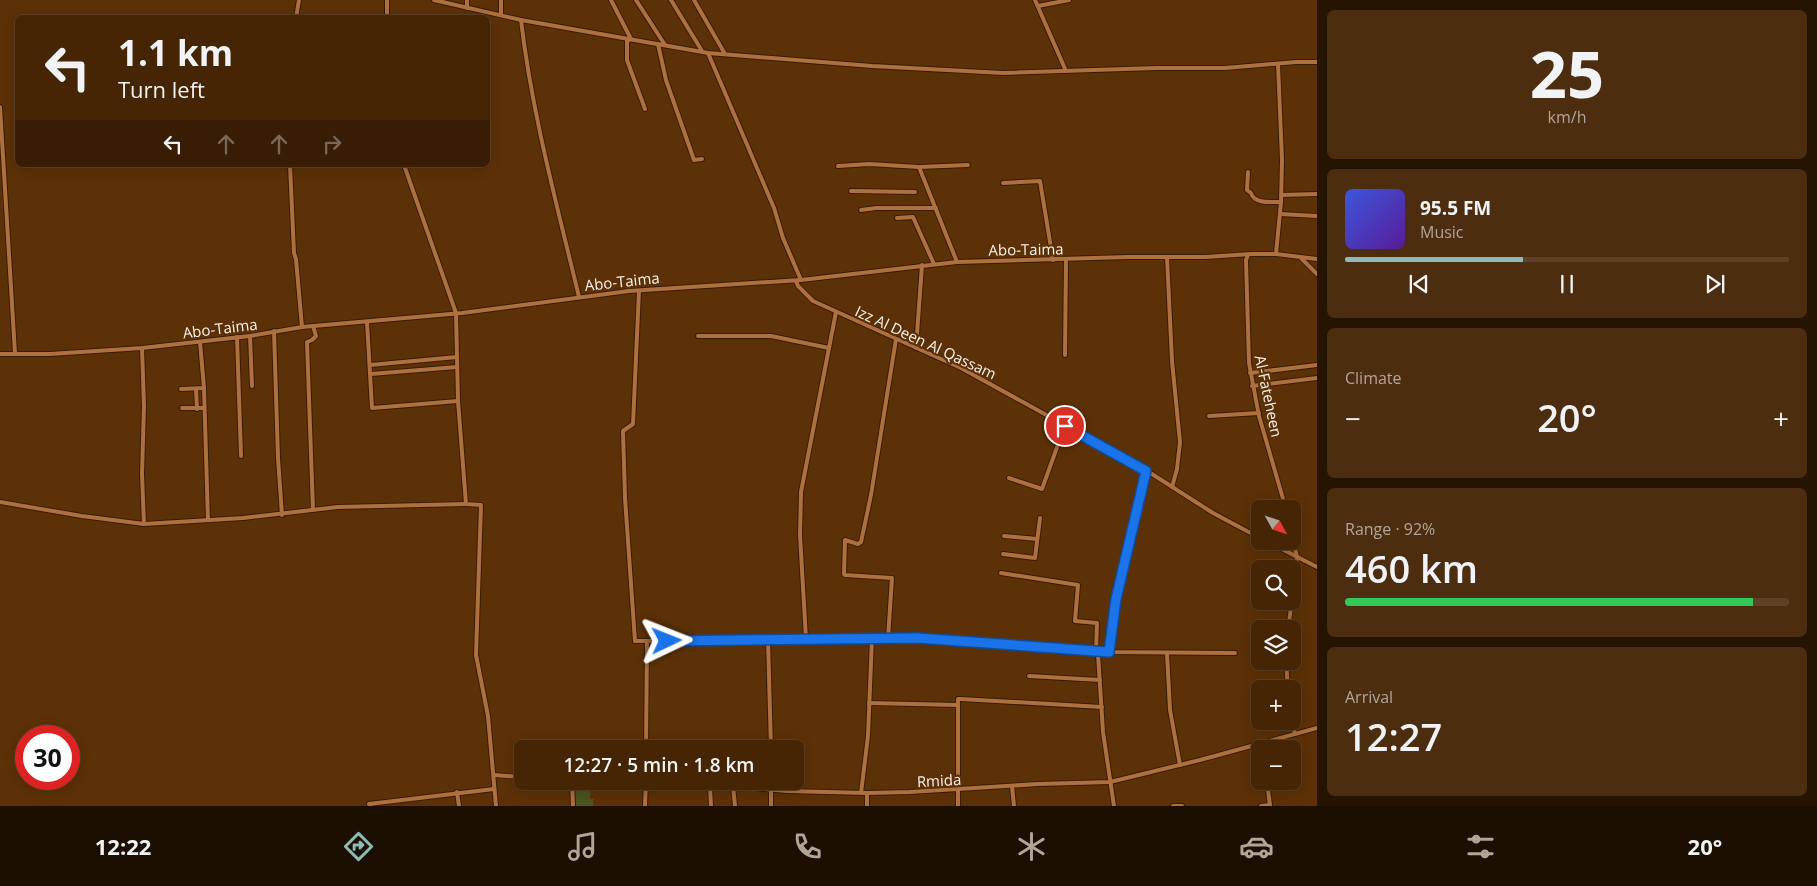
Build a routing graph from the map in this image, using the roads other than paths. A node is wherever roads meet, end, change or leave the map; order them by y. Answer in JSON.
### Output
{"nodes":[{"id":1,"x":299,"y":0,"type":"edge"},
{"id":2,"x":386,"y":0,"type":"edge"},
{"id":3,"x":435,"y":0,"type":"edge"},
{"id":4,"x":467,"y":0,"type":"edge"},
{"id":5,"x":501,"y":0,"type":"edge"},
{"id":6,"x":610,"y":0,"type":"edge"},
{"id":7,"x":636,"y":0,"type":"edge"},
{"id":8,"x":671,"y":0,"type":"edge"},
{"id":9,"x":694,"y":0,"type":"edge"},
{"id":10,"x":1035,"y":0,"type":"edge"},
{"id":11,"x":1069,"y":0,"type":"edge"},
{"id":12,"x":1038,"y":6,"type":"junction"},
{"id":13,"x":467,"y":8,"type":"junction"},
{"id":14,"x":296,"y":15,"type":"edge"},
{"id":15,"x":387,"y":15,"type":"edge"},
{"id":16,"x":500,"y":15,"type":"junction"},
{"id":17,"x":522,"y":20,"type":"junction"},
{"id":18,"x":631,"y":39,"type":"junction"},
{"id":19,"x":658,"y":44,"type":"junction"},
{"id":20,"x":665,"y":45,"type":"junction"},
{"id":21,"x":702,"y":51,"type":"junction"},
{"id":22,"x":708,"y":52,"type":"junction"},
{"id":23,"x":725,"y":54,"type":"junction"},
{"id":24,"x":1317,"y":62,"type":"edge"},
{"id":25,"x":1278,"y":64,"type":"junction"},
{"id":26,"x":1066,"y":71,"type":"junction"},
{"id":27,"x":0,"y":107,"type":"edge"},
{"id":28,"x":645,"y":109,"type":"dead end"},
{"id":29,"x":702,"y":159,"type":"dead end"},
{"id":30,"x":968,"y":165,"type":"dead end"},
{"id":31,"x":838,"y":166,"type":"dead end"},
{"id":32,"x":290,"y":167,"type":"edge"},
{"id":33,"x":405,"y":167,"type":"edge"},
{"id":34,"x":919,"y":167,"type":"junction"},
{"id":35,"x":1248,"y":172,"type":"dead end"},
{"id":36,"x":1003,"y":183,"type":"dead end"},
{"id":37,"x":851,"y":190,"type":"dead end"},
{"id":38,"x":916,"y":192,"type":"dead end"},
{"id":39,"x":1317,"y":194,"type":"edge"},
{"id":40,"x":1281,"y":195,"type":"junction"},
{"id":41,"x":1281,"y":202,"type":"junction"},
{"id":42,"x":936,"y":208,"type":"junction"},
{"id":43,"x":861,"y":210,"type":"dead end"},
{"id":44,"x":1280,"y":214,"type":"junction"},
{"id":45,"x":1317,"y":216,"type":"edge"},
{"id":46,"x":897,"y":218,"type":"dead end"},
{"id":47,"x":1276,"y":254,"type":"junction"},
{"id":48,"x":1248,"y":255,"type":"junction"},
{"id":49,"x":1167,"y":257,"type":"junction"},
{"id":50,"x":1301,"y":258,"type":"junction"},
{"id":51,"x":1066,"y":259,"type":"junction"},
{"id":52,"x":1317,"y":259,"type":"edge"},
{"id":53,"x":1053,"y":260,"type":"junction"},
{"id":54,"x":957,"y":262,"type":"junction"},
{"id":55,"x":934,"y":264,"type":"junction"},
{"id":56,"x":922,"y":266,"type":"junction"},
{"id":57,"x":1317,"y":274,"type":"edge"},
{"id":58,"x":799,"y":280,"type":"junction"},
{"id":59,"x":639,"y":291,"type":"junction"},
{"id":60,"x":579,"y":297,"type":"junction"},
{"id":61,"x":836,"y":312,"type":"junction"},
{"id":62,"x":456,"y":313,"type":"junction"},
{"id":63,"x":367,"y":322,"type":"junction"},
{"id":64,"x":313,"y":326,"type":"junction"},
{"id":65,"x":302,"y":328,"type":"junction"},
{"id":66,"x":274,"y":332,"type":"junction"},
{"id":67,"x":250,"y":336,"type":"junction"},
{"id":68,"x":698,"y":336,"type":"dead end"},
{"id":69,"x":237,"y":337,"type":"junction"},
{"id":70,"x":896,"y":339,"type":"junction"},
{"id":71,"x":200,"y":342,"type":"junction"},
{"id":72,"x":142,"y":348,"type":"junction"},
{"id":73,"x":829,"y":348,"type":"junction"},
{"id":74,"x":916,"y":348,"type":"junction"},
{"id":75,"x":15,"y":353,"type":"junction"},
{"id":76,"x":0,"y":354,"type":"edge"},
{"id":77,"x":1065,"y":355,"type":"dead end"},
{"id":78,"x":457,"y":357,"type":"junction"},
{"id":79,"x":1317,"y":364,"type":"edge"},
{"id":80,"x":370,"y":366,"type":"junction"},
{"id":81,"x":457,"y":367,"type":"junction"},
{"id":82,"x":1250,"y":373,"type":"junction"},
{"id":83,"x":371,"y":374,"type":"junction"},
{"id":84,"x":1317,"y":378,"type":"edge"},
{"id":85,"x":252,"y":386,"type":"dead end"},
{"id":86,"x":1252,"y":386,"type":"junction"},
{"id":87,"x":204,"y":388,"type":"junction"},
{"id":88,"x":181,"y":389,"type":"dead end"},
{"id":89,"x":196,"y":389,"type":"junction"},
{"id":90,"x":458,"y":401,"type":"junction"},
{"id":91,"x":182,"y":408,"type":"dead end"},
{"id":92,"x":204,"y":408,"type":"junction"},
{"id":93,"x":197,"y":409,"type":"junction"},
{"id":94,"x":1259,"y":413,"type":"junction"},
{"id":95,"x":1209,"y":416,"type":"dead end"},
{"id":96,"x":1065,"y":426,"type":"junction"},
{"id":97,"x":241,"y":456,"type":"dead end"},
{"id":98,"x":1146,"y":471,"type":"junction"},
{"id":99,"x":1009,"y":478,"type":"dead end"},
{"id":100,"x":1172,"y":488,"type":"junction"},
{"id":101,"x":1283,"y":500,"type":"edge"},
{"id":102,"x":0,"y":502,"type":"edge"},
{"id":103,"x":466,"y":504,"type":"junction"},
{"id":104,"x":313,"y":510,"type":"junction"},
{"id":105,"x":282,"y":514,"type":"junction"},
{"id":106,"x":1040,"y":518,"type":"dead end"},
{"id":107,"x":208,"y":520,"type":"junction"},
{"id":108,"x":144,"y":524,"type":"junction"},
{"id":109,"x":1251,"y":533,"type":"edge"},
{"id":110,"x":1004,"y":536,"type":"dead end"},
{"id":111,"x":1037,"y":539,"type":"junction"},
{"id":112,"x":1283,"y":550,"type":"edge"},
{"id":113,"x":1295,"y":550,"type":"edge"},
{"id":114,"x":1003,"y":554,"type":"dead end"},
{"id":115,"x":1297,"y":557,"type":"junction"},
{"id":116,"x":1297,"y":560,"type":"edge"},
{"id":117,"x":1317,"y":567,"type":"edge"},
{"id":118,"x":1001,"y":572,"type":"dead end"},
{"id":119,"x":872,"y":638,"type":"junction"},
{"id":120,"x":888,"y":638,"type":"junction"},
{"id":121,"x":768,"y":639,"type":"junction"},
{"id":122,"x":806,"y":639,"type":"junction"},
{"id":123,"x":648,"y":642,"type":"junction"},
{"id":124,"x":1096,"y":651,"type":"junction"},
{"id":125,"x":1109,"y":652,"type":"junction"},
{"id":126,"x":1167,"y":653,"type":"junction"},
{"id":127,"x":1235,"y":653,"type":"dead end"},
{"id":128,"x":1028,"y":676,"type":"dead end"},
{"id":129,"x":1100,"y":680,"type":"junction"},
{"id":130,"x":869,"y":703,"type":"junction"},
{"id":131,"x":958,"y":705,"type":"junction"},
{"id":132,"x":1102,"y":707,"type":"junction"},
{"id":133,"x":1317,"y":728,"type":"edge"},
{"id":134,"x":1293,"y":730,"type":"edge"},
{"id":135,"x":1294,"y":734,"type":"junction"},
{"id":136,"x":646,"y":740,"type":"edge"},
{"id":137,"x":771,"y":740,"type":"edge"},
{"id":138,"x":1180,"y":765,"type":"junction"},
{"id":139,"x":494,"y":775,"type":"junction"},
{"id":140,"x":514,"y":776,"type":"edge"},
{"id":141,"x":1110,"y":782,"type":"junction"},
{"id":142,"x":1012,"y":786,"type":"junction"},
{"id":143,"x":494,"y":789,"type":"junction"},
{"id":144,"x":572,"y":790,"type":"edge"},
{"id":145,"x":646,"y":790,"type":"edge"},
{"id":146,"x":710,"y":790,"type":"edge"},
{"id":147,"x":733,"y":790,"type":"edge"},
{"id":148,"x":770,"y":790,"type":"edge"},
{"id":149,"x":800,"y":790,"type":"edge"},
{"id":150,"x":958,"y":790,"type":"junction"},
{"id":151,"x":1268,"y":790,"type":"dead end"},
{"id":152,"x":457,"y":792,"type":"junction"},
{"id":153,"x":861,"y":792,"type":"junction"},
{"id":154,"x":867,"y":793,"type":"junction"},
{"id":155,"x":370,"y":806,"type":"edge"},
{"id":156,"x":459,"y":806,"type":"edge"},
{"id":157,"x":496,"y":806,"type":"edge"},
{"id":158,"x":573,"y":806,"type":"edge"},
{"id":159,"x":646,"y":806,"type":"edge"},
{"id":160,"x":711,"y":806,"type":"edge"},
{"id":161,"x":735,"y":806,"type":"edge"},
{"id":162,"x":771,"y":806,"type":"edge"},
{"id":163,"x":867,"y":806,"type":"edge"},
{"id":164,"x":958,"y":806,"type":"edge"},
{"id":165,"x":1014,"y":806,"type":"edge"},
{"id":166,"x":1114,"y":806,"type":"edge"},
{"id":167,"x":1173,"y":806,"type":"edge"},
{"id":168,"x":1182,"y":806,"type":"edge"},
{"id":169,"x":1261,"y":806,"type":"edge"}],
"edges":[{"from":1,"to":14,"type":"street"},
{"from":2,"to":15,"type":"street"},
{"from":3,"to":13,"type":"street"},
{"from":4,"to":13,"type":"street"},
{"from":5,"to":16,"type":"street"},
{"from":6,"to":18,"type":"street"},
{"from":7,"to":20,"type":"street"},
{"from":8,"to":21,"type":"street"},
{"from":9,"to":23,"type":"street"},
{"from":10,"to":12,"type":"street"},
{"from":11,"to":12,"type":"street"},
{"from":12,"to":26,"type":"street"},
{"from":13,"to":16,"type":"street"},
{"from":16,"to":17,"type":"street"},
{"from":17,"to":18,"type":"street"},
{"from":17,"to":60,"type":"street"},
{"from":18,"to":19,"type":"street"},
{"from":18,"to":28,"type":"street"},
{"from":19,"to":20,"type":"street"},
{"from":19,"to":29,"type":"street"},
{"from":20,"to":21,"type":"street"},
{"from":21,"to":22,"type":"street"},
{"from":22,"to":23,"type":"street"},
{"from":22,"to":58,"type":"street","name":"Izz Al Deen Al Qassam"},
{"from":23,"to":26,"type":"street"},
{"from":24,"to":25,"type":"street"},
{"from":25,"to":26,"type":"street"},
{"from":25,"to":40,"type":"street"},
{"from":27,"to":75,"type":"street"},
{"from":30,"to":34,"type":"street"},
{"from":31,"to":34,"type":"street"},
{"from":32,"to":65,"type":"street"},
{"from":33,"to":62,"type":"street"},
{"from":34,"to":42,"type":"street"},
{"from":35,"to":41,"type":"street"},
{"from":36,"to":53,"type":"street"},
{"from":37,"to":38,"type":"street"},
{"from":39,"to":40,"type":"street"},
{"from":40,"to":41,"type":"street"},
{"from":41,"to":44,"type":"street"},
{"from":42,"to":43,"type":"street"},
{"from":42,"to":54,"type":"street"},
{"from":44,"to":45,"type":"street"},
{"from":44,"to":47,"type":"street"},
{"from":46,"to":55,"type":"street"},
{"from":47,"to":48,"type":"street","name":"Abo-Taima"},
{"from":47,"to":50,"type":"street","name":"Abo-Taima"},
{"from":48,"to":49,"type":"street","name":"Abo-Taima"},
{"from":48,"to":82,"type":"street","name":"Al-Fateheen"},
{"from":49,"to":51,"type":"street","name":"Abo-Taima"},
{"from":49,"to":100,"type":"street"},
{"from":50,"to":52,"type":"street","name":"Abo-Taima"},
{"from":50,"to":57,"type":"street"},
{"from":51,"to":53,"type":"street","name":"Abo-Taima"},
{"from":51,"to":77,"type":"street"},
{"from":53,"to":54,"type":"street","name":"Abo-Taima"},
{"from":54,"to":55,"type":"street","name":"Abo-Taima"},
{"from":55,"to":56,"type":"street","name":"Abo-Taima"},
{"from":56,"to":58,"type":"street","name":"Abo-Taima"},
{"from":56,"to":74,"type":"street"},
{"from":58,"to":59,"type":"street","name":"Abo-Taima"},
{"from":58,"to":61,"type":"street","name":"Izz Al Deen Al Qassam"},
{"from":59,"to":60,"type":"street","name":"Abo-Taima"},
{"from":59,"to":123,"type":"street"},
{"from":60,"to":62,"type":"street","name":"Abo-Taima"},
{"from":61,"to":70,"type":"street","name":"Izz Al Deen Al Qassam"},
{"from":61,"to":73,"type":"street"},
{"from":62,"to":63,"type":"street","name":"Abo-Taima"},
{"from":62,"to":78,"type":"street"},
{"from":63,"to":64,"type":"street","name":"Abo-Taima"},
{"from":63,"to":80,"type":"street"},
{"from":64,"to":65,"type":"street","name":"Abo-Taima"},
{"from":64,"to":104,"type":"street"},
{"from":65,"to":66,"type":"street","name":"Abo-Taima"},
{"from":66,"to":67,"type":"street","name":"Abo-Taima"},
{"from":66,"to":105,"type":"street"},
{"from":67,"to":69,"type":"street","name":"Abo-Taima"},
{"from":67,"to":85,"type":"street"},
{"from":68,"to":73,"type":"street"},
{"from":69,"to":71,"type":"street","name":"Abo-Taima"},
{"from":69,"to":97,"type":"street"},
{"from":70,"to":74,"type":"street","name":"Izz Al Deen Al Qassam"},
{"from":70,"to":120,"type":"street"},
{"from":71,"to":72,"type":"street","name":"Abo-Taima"},
{"from":71,"to":87,"type":"street"},
{"from":72,"to":75,"type":"street","name":"Abo-Taima"},
{"from":72,"to":108,"type":"street"},
{"from":73,"to":122,"type":"street"},
{"from":74,"to":96,"type":"street","name":"Izz Al Deen Al Qassam"},
{"from":75,"to":76,"type":"street","name":"Abo-Taima"},
{"from":78,"to":80,"type":"street"},
{"from":78,"to":81,"type":"street"},
{"from":79,"to":82,"type":"street"},
{"from":80,"to":83,"type":"street"},
{"from":81,"to":83,"type":"street"},
{"from":81,"to":90,"type":"street"},
{"from":82,"to":86,"type":"street","name":"Al-Fateheen"},
{"from":83,"to":90,"type":"street"},
{"from":84,"to":86,"type":"street"},
{"from":86,"to":94,"type":"street","name":"Al-Fateheen"},
{"from":87,"to":89,"type":"street"},
{"from":87,"to":92,"type":"street"},
{"from":88,"to":89,"type":"street"},
{"from":89,"to":93,"type":"street"},
{"from":90,"to":103,"type":"street"},
{"from":91,"to":93,"type":"street"},
{"from":92,"to":93,"type":"street"},
{"from":92,"to":107,"type":"street"},
{"from":94,"to":95,"type":"street"},
{"from":94,"to":101,"type":"street","name":"Al-Fateheen"},
{"from":96,"to":98,"type":"street","name":"Izz Al Deen Al Qassam"},
{"from":96,"to":99,"type":"street"},
{"from":98,"to":100,"type":"street","name":"Izz Al Deen Al Qassam"},
{"from":98,"to":125,"type":"street"},
{"from":100,"to":109,"type":"street","name":"Izz Al Deen Al Qassam"},
{"from":102,"to":108,"type":"street"},
{"from":103,"to":104,"type":"street"},
{"from":103,"to":139,"type":"street"},
{"from":104,"to":105,"type":"street"},
{"from":105,"to":107,"type":"street"},
{"from":106,"to":111,"type":"street"},
{"from":107,"to":108,"type":"street"},
{"from":110,"to":111,"type":"street"},
{"from":111,"to":114,"type":"street"},
{"from":112,"to":115,"type":"street"},
{"from":113,"to":115,"type":"street"},
{"from":115,"to":116,"type":"street"},
{"from":115,"to":117,"type":"street"},
{"from":118,"to":124,"type":"street"},
{"from":119,"to":120,"type":"street"},
{"from":119,"to":122,"type":"street"},
{"from":119,"to":130,"type":"street"},
{"from":120,"to":124,"type":"street"},
{"from":121,"to":122,"type":"street"},
{"from":121,"to":123,"type":"street"},
{"from":121,"to":137,"type":"street"},
{"from":123,"to":136,"type":"street"},
{"from":124,"to":125,"type":"street"},
{"from":124,"to":129,"type":"street"},
{"from":125,"to":126,"type":"street"},
{"from":126,"to":127,"type":"street"},
{"from":126,"to":138,"type":"street"},
{"from":128,"to":129,"type":"street"},
{"from":129,"to":132,"type":"street"},
{"from":130,"to":131,"type":"street"},
{"from":130,"to":153,"type":"street"},
{"from":131,"to":132,"type":"street"},
{"from":131,"to":150,"type":"street"},
{"from":132,"to":141,"type":"street"},
{"from":133,"to":135,"type":"street","name":"Rmida"},
{"from":134,"to":135,"type":"street"},
{"from":135,"to":138,"type":"street","name":"Rmida"},
{"from":138,"to":141,"type":"street","name":"Rmida"},
{"from":139,"to":140,"type":"street"},
{"from":139,"to":143,"type":"street"},
{"from":141,"to":142,"type":"street","name":"Rmida"},
{"from":141,"to":166,"type":"street"},
{"from":142,"to":150,"type":"street","name":"Rmida"},
{"from":142,"to":165,"type":"street"},
{"from":143,"to":152,"type":"street"},
{"from":143,"to":157,"type":"street"},
{"from":144,"to":158,"type":"street"},
{"from":145,"to":159,"type":"street"},
{"from":146,"to":160,"type":"street"},
{"from":147,"to":161,"type":"street"},
{"from":148,"to":162,"type":"street"},
{"from":149,"to":153,"type":"street","name":"Rmida"},
{"from":150,"to":154,"type":"street","name":"Rmida"},
{"from":150,"to":164,"type":"street"},
{"from":151,"to":169,"type":"street"},
{"from":152,"to":155,"type":"street"},
{"from":152,"to":156,"type":"street"},
{"from":153,"to":154,"type":"street","name":"Rmida"},
{"from":154,"to":163,"type":"street"},
{"from":167,"to":168,"type":"street"}]}
